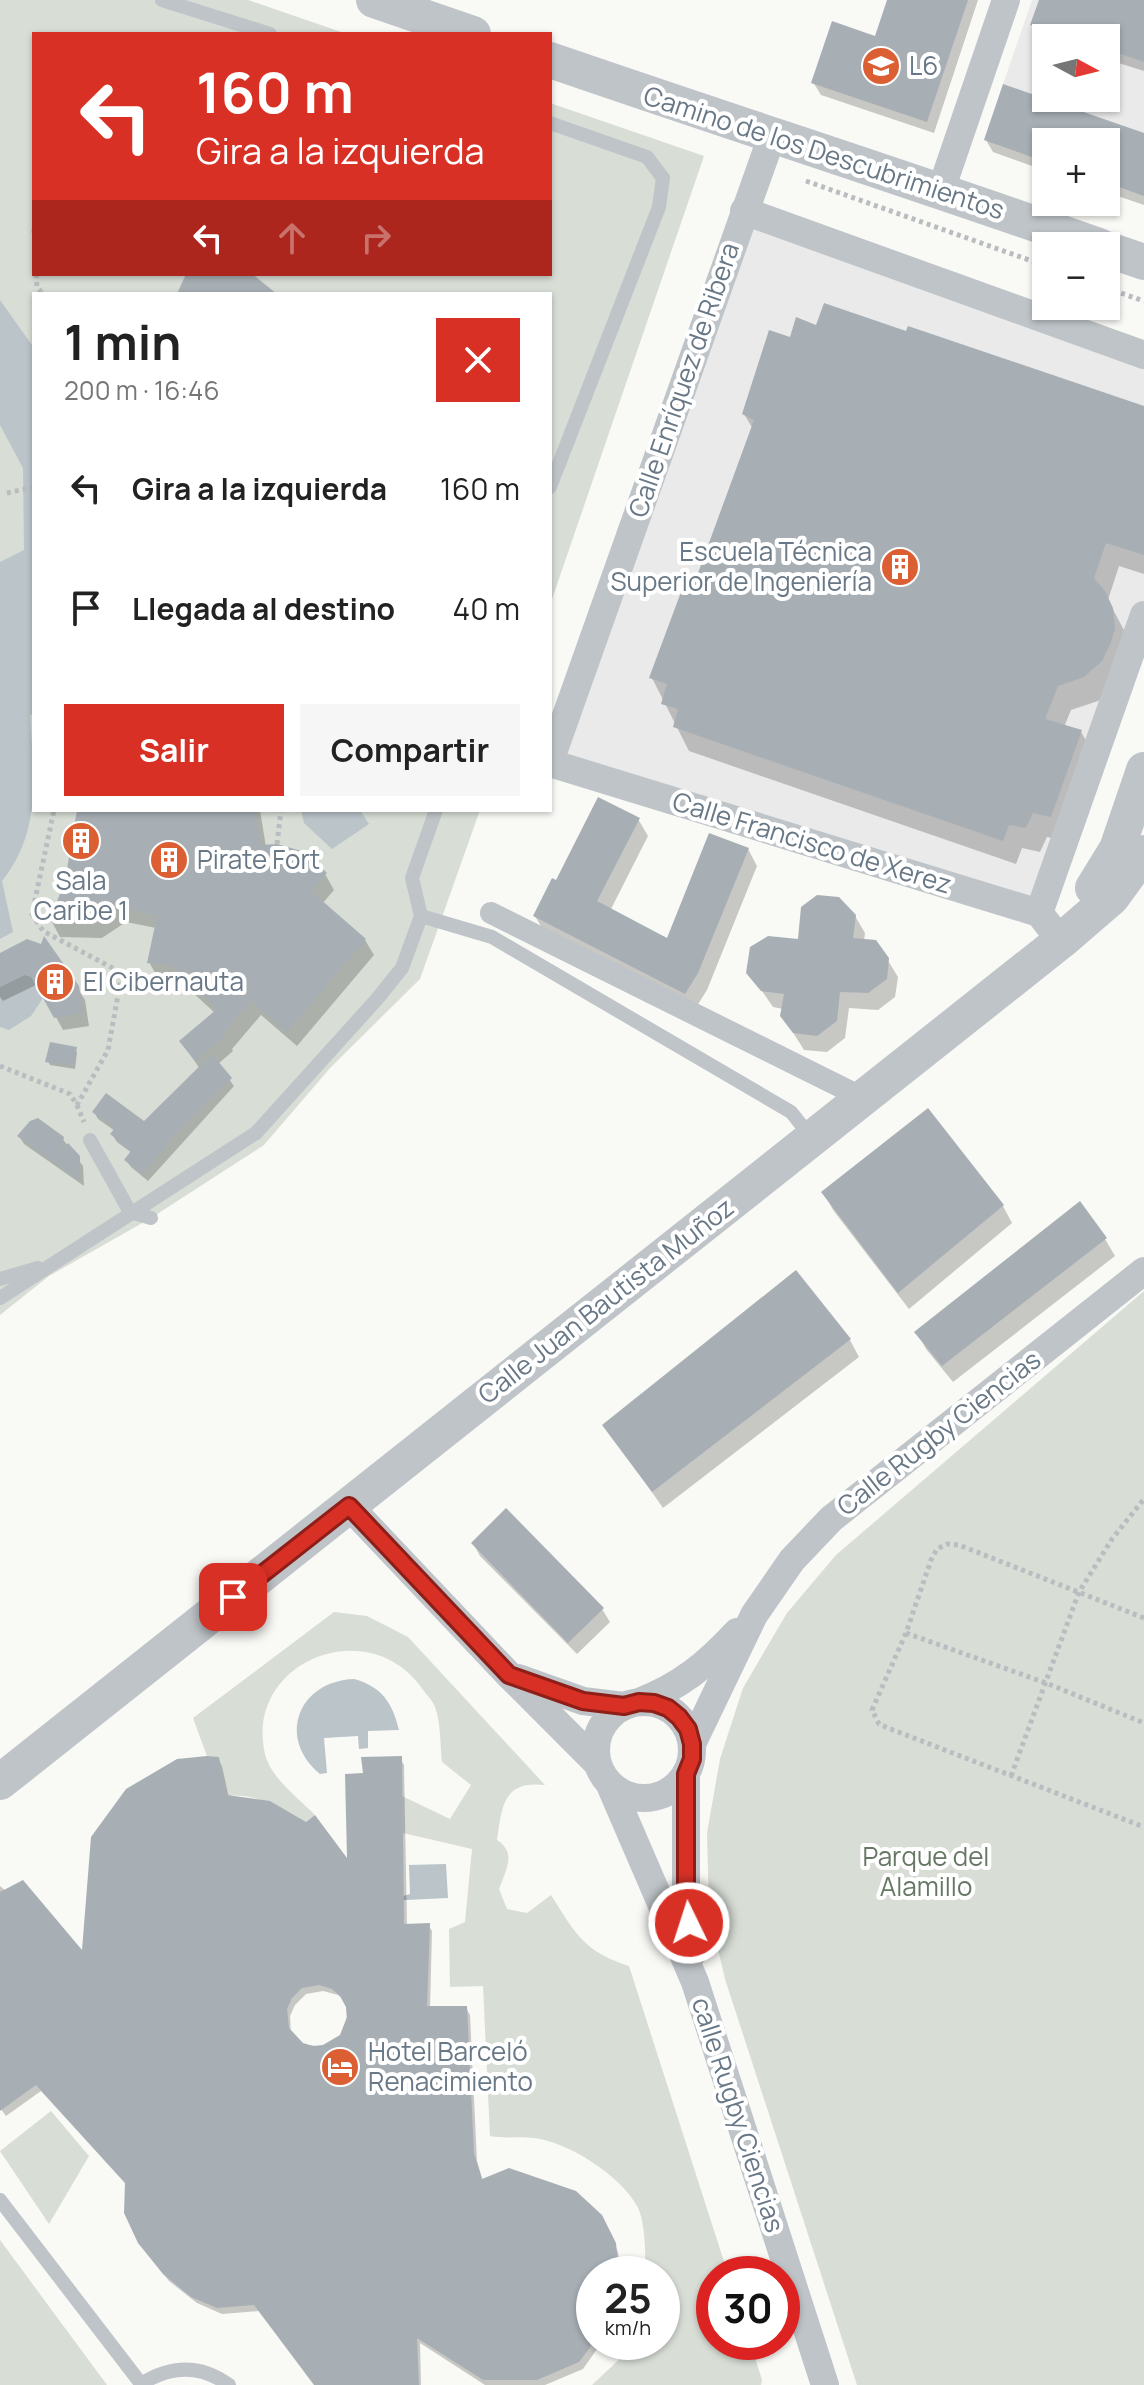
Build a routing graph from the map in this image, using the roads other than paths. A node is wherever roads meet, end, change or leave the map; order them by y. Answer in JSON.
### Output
{"nodes":[{"id":1,"x":162,"y":0,"type":"edge"},
{"id":2,"x":374,"y":0,"type":"edge"},
{"id":3,"x":1006,"y":0,"type":"edge"},
{"id":4,"x":264,"y":32,"type":"edge"},
{"id":5,"x":467,"y":32,"type":"edge"},
{"id":6,"x":552,"y":61,"type":"edge"},
{"id":7,"x":552,"y":124,"type":"edge"},
{"id":8,"x":772,"y":136,"type":"junction"},
{"id":9,"x":941,"y":190,"type":"junction"},
{"id":10,"x":744,"y":211,"type":"junction"},
{"id":11,"x":1060,"y":232,"type":"edge"},
{"id":12,"x":1120,"y":254,"type":"edge"},
{"id":13,"x":1144,"y":262,"type":"edge"},
{"id":14,"x":1144,"y":355,"type":"edge"},
{"id":15,"x":552,"y":482,"type":"edge"},
{"id":16,"x":1144,"y":615,"type":"edge"},
{"id":17,"x":552,"y":756,"type":"edge"},
{"id":18,"x":552,"y":763,"type":"edge"},
{"id":19,"x":1144,"y":770,"type":"edge"},
{"id":20,"x":435,"y":812,"type":"edge"},
{"id":21,"x":1144,"y":853,"type":"edge"},
{"id":22,"x":1144,"y":895,"type":"edge"},
{"id":23,"x":491,"y":913,"type":"dead end"},
{"id":24,"x":1039,"y":913,"type":"junction"},
{"id":25,"x":421,"y":916,"type":"junction"},
{"id":26,"x":1070,"y":934,"type":"junction"},
{"id":27,"x":863,"y":1098,"type":"junction"},
{"id":28,"x":812,"y":1138,"type":"junction"},
{"id":29,"x":90,"y":1140,"type":"dead end"},
{"id":30,"x":130,"y":1212,"type":"junction"},
{"id":31,"x":151,"y":1218,"type":"dead end"},
{"id":32,"x":50,"y":1265,"type":"junction"},
{"id":33,"x":1144,"y":1271,"type":"edge"},
{"id":34,"x":0,"y":1279,"type":"edge"},
{"id":35,"x":0,"y":1298,"type":"edge"},
{"id":36,"x":349,"y":1506,"type":"junction"},
{"id":37,"x":754,"y":1615,"type":"junction"},
{"id":38,"x":509,"y":1675,"type":"junction"},
{"id":39,"x":632,"y":1704,"type":"junction"},
{"id":40,"x":692,"y":1744,"type":"junction"},
{"id":41,"x":603,"y":1774,"type":"junction"},
{"id":42,"x":686,"y":1774,"type":"junction"},
{"id":43,"x":0,"y":1782,"type":"edge"},
{"id":44,"x":695,"y":1982,"type":"junction"},
{"id":45,"x":0,"y":2200,"type":"edge"},
{"id":46,"x":142,"y":2385,"type":"edge"},
{"id":47,"x":229,"y":2385,"type":"edge"},
{"id":48,"x":825,"y":2385,"type":"edge"}],
"edges":[{"from":1,"to":4,"type":"lane"},
{"from":2,"to":5,"type":"street"},
{"from":3,"to":9,"type":"street"},
{"from":6,"to":8,"type":"street","name":"Camino de los Descubrimientos"},
{"from":7,"to":15,"type":"lane"},
{"from":8,"to":9,"type":"street","name":"Camino de los Descubrimientos"},
{"from":8,"to":10,"type":"street","name":"Calle Enríquez de Ribera"},
{"from":9,"to":11,"type":"street","name":"Camino de los Descubrimientos"},
{"from":10,"to":14,"type":"street"},
{"from":10,"to":17,"type":"street","name":"Calle Enríquez de Ribera"},
{"from":12,"to":13,"type":"street"},
{"from":16,"to":24,"type":"street"},
{"from":18,"to":24,"type":"street","name":"Calle Francisco de Xerez"},
{"from":19,"to":26,"type":"street"},
{"from":20,"to":25,"type":"lane"},
{"from":21,"to":26,"type":"street","name":"Calle Juan Bautista Muñoz"},
{"from":22,"to":26,"type":"street"},
{"from":23,"to":27,"type":"street"},
{"from":24,"to":26,"type":"street"},
{"from":25,"to":28,"type":"lane"},
{"from":25,"to":30,"type":"lane"},
{"from":26,"to":27,"type":"street","name":"Calle Juan Bautista Muñoz"},
{"from":27,"to":28,"type":"street","name":"Calle Juan Bautista Muñoz"},
{"from":28,"to":36,"type":"street","name":"Calle Juan Bautista Muñoz"},
{"from":29,"to":30,"type":"lane"},
{"from":30,"to":31,"type":"lane"},
{"from":30,"to":32,"type":"lane"},
{"from":32,"to":34,"type":"lane"},
{"from":32,"to":35,"type":"lane"},
{"from":33,"to":37,"type":"street","name":"Calle Rugby Ciencias"},
{"from":36,"to":38,"type":"street"},
{"from":36,"to":43,"type":"street","name":"Calle Juan Bautista Muñoz"},
{"from":37,"to":39,"type":"street"},
{"from":37,"to":40,"type":"street"},
{"from":38,"to":39,"type":"street"},
{"from":38,"to":41,"type":"street"},
{"from":39,"to":40,"type":"street"},
{"from":39,"to":41,"type":"street"},
{"from":40,"to":42,"type":"street"},
{"from":41,"to":42,"type":"street"},
{"from":41,"to":44,"type":"street"},
{"from":42,"to":44,"type":"street"},
{"from":44,"to":48,"type":"street","name":"calle Rugby Ciencias"},
{"from":45,"to":46,"type":"lane"},
{"from":46,"to":47,"type":"lane"}]}
